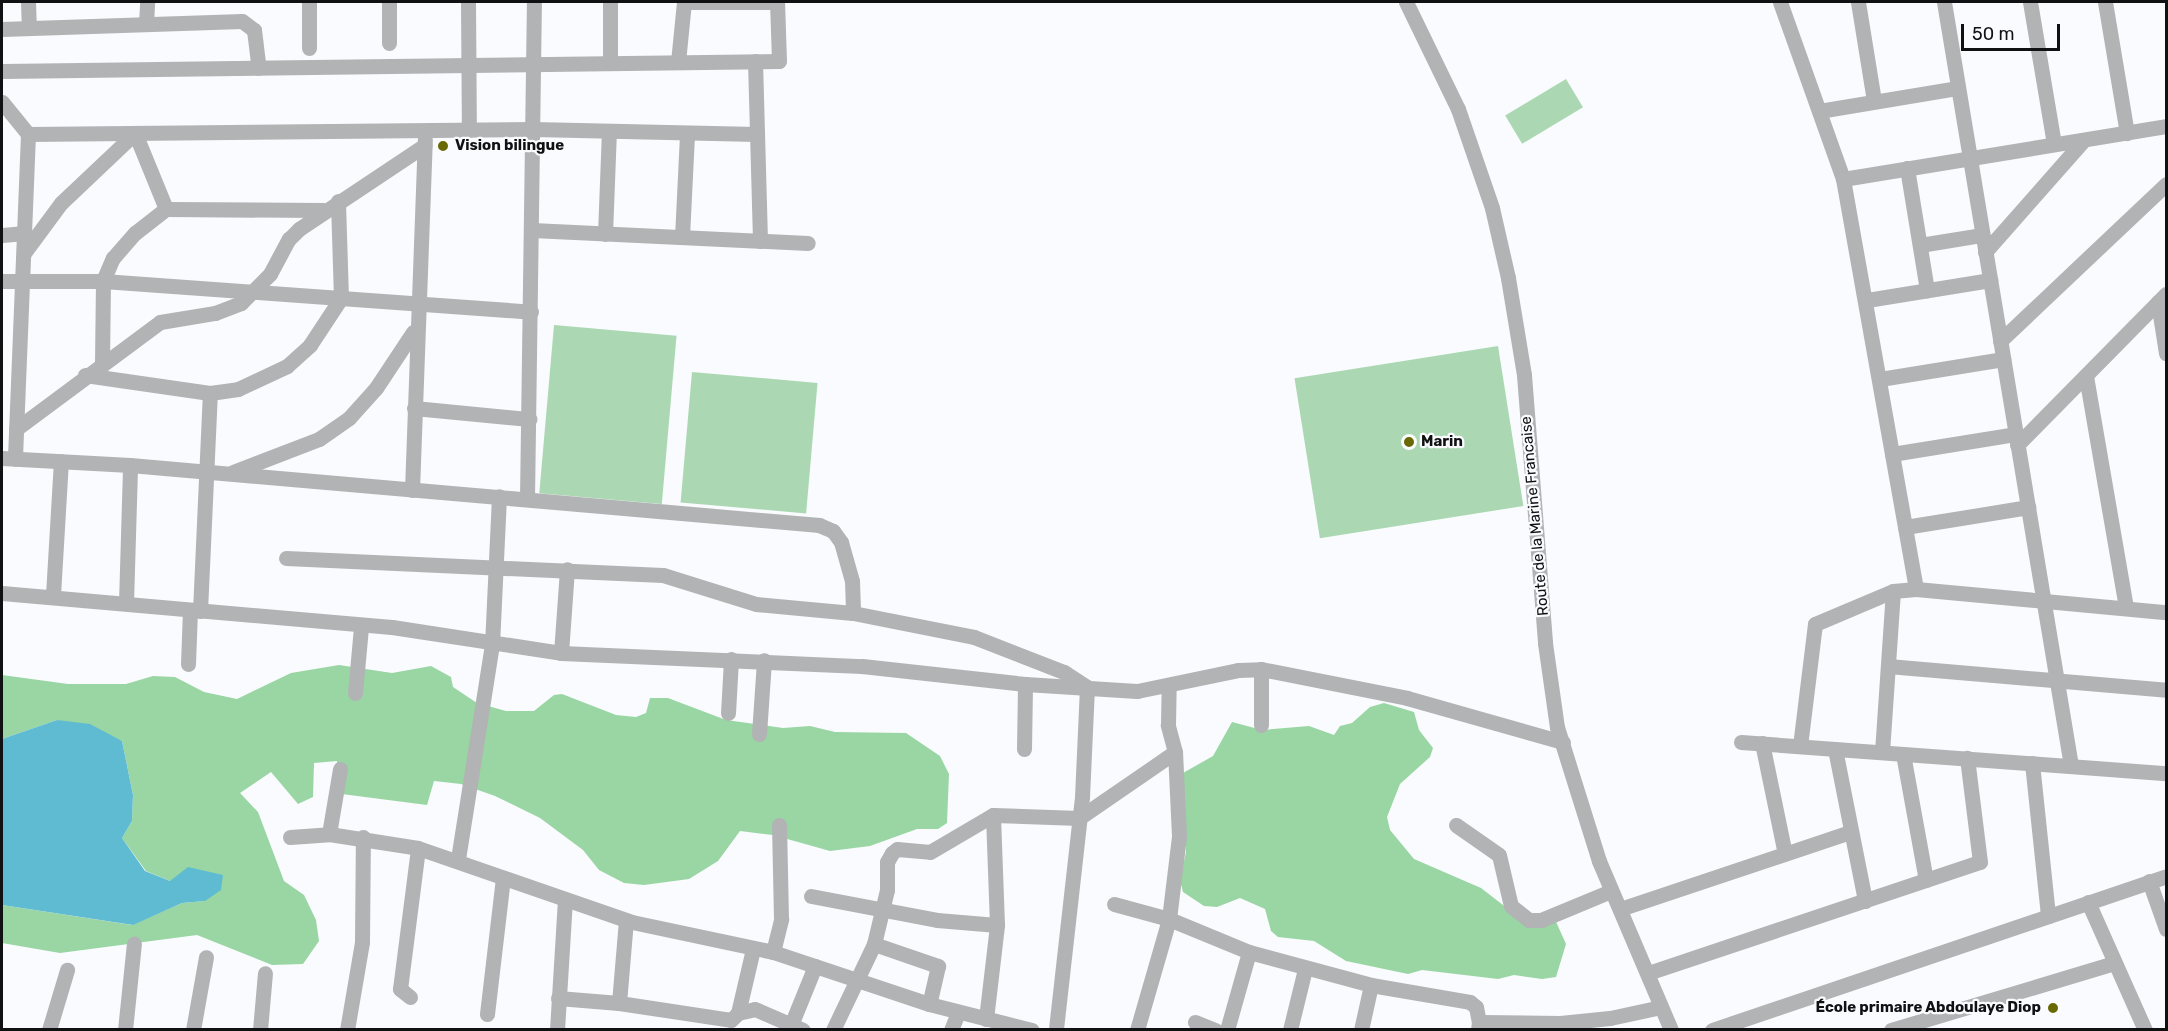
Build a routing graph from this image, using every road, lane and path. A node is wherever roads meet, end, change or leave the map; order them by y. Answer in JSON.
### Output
{"nodes":[{"id":1,"x":28,"y":2,"type":"edge"},
{"id":2,"x":147,"y":2,"type":"edge"},
{"id":3,"x":309,"y":2,"type":"edge"},
{"id":4,"x":388,"y":2,"type":"edge"},
{"id":5,"x":468,"y":2,"type":"edge"},
{"id":6,"x":534,"y":2,"type":"edge"},
{"id":7,"x":610,"y":2,"type":"edge"},
{"id":8,"x":684,"y":2,"type":"edge"},
{"id":9,"x":777,"y":2,"type":"edge"},
{"id":10,"x":1406,"y":2,"type":"edge"},
{"id":11,"x":1780,"y":2,"type":"edge"},
{"id":12,"x":1858,"y":2,"type":"edge"},
{"id":13,"x":1944,"y":2,"type":"edge"},
{"id":14,"x":2030,"y":2,"type":"edge"},
{"id":15,"x":2105,"y":2,"type":"edge"},
{"id":16,"x":146,"y":24,"type":"junction"},
{"id":17,"x":29,"y":28,"type":"junction"},
{"id":18,"x":2,"y":29,"type":"edge"},
{"id":19,"x":389,"y":43,"type":"dead end"},
{"id":20,"x":309,"y":48,"type":"dead end"},
{"id":21,"x":755,"y":61,"type":"junction"},
{"id":22,"x":678,"y":62,"type":"junction"},
{"id":23,"x":610,"y":63,"type":"junction"},
{"id":24,"x":534,"y":64,"type":"junction"},
{"id":25,"x":469,"y":65,"type":"junction"},
{"id":26,"x":259,"y":68,"type":"junction"},
{"id":27,"x":2,"y":71,"type":"edge"},
{"id":28,"x":1958,"y":88,"type":"junction"},
{"id":29,"x":1874,"y":101,"type":"junction"},
{"id":30,"x":2,"y":102,"type":"edge"},
{"id":31,"x":1819,"y":111,"type":"junction"},
{"id":32,"x":2166,"y":126,"type":"edge"},
{"id":33,"x":534,"y":129,"type":"junction"},
{"id":34,"x":469,"y":130,"type":"junction"},
{"id":35,"x":609,"y":131,"type":"junction"},
{"id":36,"x":135,"y":133,"type":"junction"},
{"id":37,"x":687,"y":133,"type":"junction"},
{"id":38,"x":2127,"y":133,"type":"junction"},
{"id":39,"x":28,"y":134,"type":"junction"},
{"id":40,"x":757,"y":134,"type":"junction"},
{"id":41,"x":425,"y":138,"type":"junction"},
{"id":42,"x":2083,"y":141,"type":"junction"},
{"id":43,"x":2054,"y":144,"type":"junction"},
{"id":44,"x":1970,"y":158,"type":"junction"},
{"id":45,"x":1907,"y":168,"type":"junction"},
{"id":46,"x":1843,"y":179,"type":"junction"},
{"id":47,"x":2166,"y":184,"type":"edge"},
{"id":48,"x":338,"y":201,"type":"junction"},
{"id":49,"x":166,"y":209,"type":"junction"},
{"id":50,"x":323,"y":210,"type":"junction"},
{"id":51,"x":532,"y":230,"type":"junction"},
{"id":52,"x":24,"y":233,"type":"junction"},
{"id":53,"x":2,"y":234,"type":"edge"},
{"id":54,"x":605,"y":234,"type":"junction"},
{"id":55,"x":1982,"y":235,"type":"junction"},
{"id":56,"x":682,"y":237,"type":"junction"},
{"id":57,"x":760,"y":241,"type":"junction"},
{"id":58,"x":808,"y":243,"type":"dead end"},
{"id":59,"x":1920,"y":245,"type":"junction"},
{"id":60,"x":1985,"y":252,"type":"junction"},
{"id":61,"x":24,"y":253,"type":"junction"},
{"id":62,"x":22,"y":279,"type":"junction"},
{"id":63,"x":1990,"y":280,"type":"junction"},
{"id":64,"x":102,"y":281,"type":"junction"},
{"id":65,"x":2,"y":282,"type":"edge"},
{"id":66,"x":1927,"y":290,"type":"junction"},
{"id":67,"x":252,"y":292,"type":"junction"},
{"id":68,"x":341,"y":298,"type":"junction"},
{"id":69,"x":2162,"y":298,"type":"edge"},
{"id":70,"x":1867,"y":300,"type":"junction"},
{"id":71,"x":417,"y":304,"type":"junction"},
{"id":72,"x":531,"y":312,"type":"junction"},
{"id":73,"x":416,"y":325,"type":"junction"},
{"id":74,"x":2000,"y":341,"type":"junction"},
{"id":75,"x":2166,"y":353,"type":"edge"},
{"id":76,"x":2003,"y":359,"type":"junction"},
{"id":77,"x":102,"y":363,"type":"junction"},
{"id":78,"x":85,"y":375,"type":"junction"},
{"id":79,"x":2086,"y":376,"type":"junction"},
{"id":80,"x":1880,"y":379,"type":"junction"},
{"id":81,"x":210,"y":393,"type":"junction"},
{"id":82,"x":414,"y":408,"type":"junction"},
{"id":83,"x":529,"y":419,"type":"junction"},
{"id":84,"x":16,"y":429,"type":"junction"},
{"id":85,"x":2016,"y":439,"type":"junction"},
{"id":86,"x":1892,"y":454,"type":"junction"},
{"id":87,"x":8,"y":458,"type":"edge"},
{"id":88,"x":61,"y":461,"type":"junction"},
{"id":89,"x":130,"y":465,"type":"junction"},
{"id":90,"x":209,"y":472,"type":"junction"},
{"id":91,"x":227,"y":474,"type":"junction"},
{"id":92,"x":412,"y":490,"type":"junction"},
{"id":93,"x":499,"y":496,"type":"junction"},
{"id":94,"x":527,"y":499,"type":"junction"},
{"id":95,"x":2028,"y":507,"type":"junction"},
{"id":96,"x":1905,"y":528,"type":"junction"},
{"id":97,"x":286,"y":558,"type":"dead end"},
{"id":98,"x":496,"y":566,"type":"junction"},
{"id":99,"x":567,"y":568,"type":"junction"},
{"id":100,"x":1917,"y":589,"type":"junction"},
{"id":101,"x":1893,"y":591,"type":"junction"},
{"id":102,"x":2,"y":593,"type":"edge"},
{"id":103,"x":53,"y":595,"type":"junction"},
{"id":104,"x":2043,"y":599,"type":"junction"},
{"id":105,"x":126,"y":603,"type":"junction"},
{"id":106,"x":2126,"y":608,"type":"junction"},
{"id":107,"x":195,"y":610,"type":"junction"},
{"id":108,"x":2166,"y":612,"type":"edge"},
{"id":109,"x":854,"y":613,"type":"junction"},
{"id":110,"x":361,"y":627,"type":"junction"},
{"id":111,"x":492,"y":645,"type":"junction"},
{"id":112,"x":561,"y":653,"type":"junction"},
{"id":113,"x":731,"y":659,"type":"junction"},
{"id":114,"x":764,"y":660,"type":"junction"},
{"id":115,"x":188,"y":664,"type":"dead end"},
{"id":116,"x":1888,"y":666,"type":"junction"},
{"id":117,"x":1261,"y":669,"type":"junction"},
{"id":118,"x":2056,"y":680,"type":"junction"},
{"id":119,"x":1025,"y":684,"type":"junction"},
{"id":120,"x":1169,"y":686,"type":"junction"},
{"id":121,"x":1088,"y":687,"type":"junction"},
{"id":122,"x":2166,"y":690,"type":"edge"},
{"id":123,"x":355,"y":693,"type":"dead end"},
{"id":124,"x":728,"y":713,"type":"dead end"},
{"id":125,"x":1261,"y":725,"type":"dead end"},
{"id":126,"x":759,"y":734,"type":"dead end"},
{"id":127,"x":1563,"y":742,"type":"junction"},
{"id":128,"x":1741,"y":742,"type":"dead end"},
{"id":129,"x":1762,"y":744,"type":"junction"},
{"id":130,"x":1800,"y":746,"type":"junction"},
{"id":131,"x":1024,"y":749,"type":"dead end"},
{"id":132,"x":1834,"y":749,"type":"junction"},
{"id":133,"x":1175,"y":752,"type":"junction"},
{"id":134,"x":1882,"y":752,"type":"junction"},
{"id":135,"x":1903,"y":754,"type":"junction"},
{"id":136,"x":1967,"y":758,"type":"junction"},
{"id":137,"x":2032,"y":763,"type":"junction"},
{"id":138,"x":2071,"y":766,"type":"junction"},
{"id":139,"x":340,"y":769,"type":"dead end"},
{"id":140,"x":2166,"y":773,"type":"edge"},
{"id":141,"x":993,"y":815,"type":"junction"},
{"id":142,"x":1079,"y":819,"type":"junction"},
{"id":143,"x":778,"y":825,"type":"dead end"},
{"id":144,"x":1456,"y":825,"type":"dead end"},
{"id":145,"x":1850,"y":832,"type":"junction"},
{"id":146,"x":329,"y":834,"type":"junction"},
{"id":147,"x":290,"y":837,"type":"dead end"},
{"id":148,"x":363,"y":837,"type":"junction"},
{"id":149,"x":418,"y":848,"type":"junction"},
{"id":150,"x":1785,"y":854,"type":"junction"},
{"id":151,"x":458,"y":860,"type":"junction"},
{"id":152,"x":2166,"y":876,"type":"edge"},
{"id":153,"x":504,"y":878,"type":"junction"},
{"id":154,"x":1926,"y":880,"type":"junction"},
{"id":155,"x":2149,"y":881,"type":"junction"},
{"id":156,"x":1611,"y":891,"type":"junction"},
{"id":157,"x":812,"y":896,"type":"dead end"},
{"id":158,"x":565,"y":901,"type":"junction"},
{"id":159,"x":1865,"y":901,"type":"junction"},
{"id":160,"x":2088,"y":902,"type":"junction"},
{"id":161,"x":1113,"y":904,"type":"dead end"},
{"id":162,"x":1620,"y":909,"type":"junction"},
{"id":163,"x":883,"y":910,"type":"junction"},
{"id":164,"x":2048,"y":916,"type":"junction"},
{"id":165,"x":1169,"y":919,"type":"junction"},
{"id":166,"x":626,"y":920,"type":"junction"},
{"id":167,"x":997,"y":926,"type":"junction"},
{"id":168,"x":2166,"y":929,"type":"edge"},
{"id":169,"x":134,"y":943,"type":"dead end"},
{"id":170,"x":874,"y":944,"type":"junction"},
{"id":171,"x":753,"y":949,"type":"junction"},
{"id":172,"x":773,"y":952,"type":"junction"},
{"id":173,"x":1249,"y":952,"type":"junction"},
{"id":174,"x":206,"y":957,"type":"dead end"},
{"id":175,"x":2114,"y":963,"type":"junction"},
{"id":176,"x":815,"y":966,"type":"junction"},
{"id":177,"x":1305,"y":969,"type":"junction"},
{"id":178,"x":67,"y":970,"type":"dead end"},
{"id":179,"x":265,"y":973,"type":"dead end"},
{"id":180,"x":1648,"y":973,"type":"junction"},
{"id":181,"x":859,"y":980,"type":"junction"},
{"id":182,"x":1371,"y":986,"type":"junction"},
{"id":183,"x":410,"y":997,"type":"dead end"},
{"id":184,"x":558,"y":998,"type":"junction"},
{"id":185,"x":619,"y":1003,"type":"junction"},
{"id":186,"x":929,"y":1004,"type":"junction"},
{"id":187,"x":1661,"y":1007,"type":"junction"},
{"id":188,"x":738,"y":1013,"type":"junction"},
{"id":189,"x":958,"y":1013,"type":"junction"},
{"id":190,"x":487,"y":1014,"type":"dead end"},
{"id":191,"x":986,"y":1018,"type":"junction"},
{"id":192,"x":1195,"y":1022,"type":"dead end"},
{"id":193,"x":1478,"y":1026,"type":"edge"},
{"id":194,"x":795,"y":1028,"type":"edge"},
{"id":195,"x":49,"y":1029,"type":"edge"},
{"id":196,"x":124,"y":1029,"type":"edge"},
{"id":197,"x":193,"y":1029,"type":"edge"},
{"id":198,"x":260,"y":1029,"type":"edge"},
{"id":199,"x":347,"y":1029,"type":"edge"},
{"id":200,"x":557,"y":1029,"type":"edge"},
{"id":201,"x":833,"y":1029,"type":"edge"},
{"id":202,"x":951,"y":1029,"type":"edge"},
{"id":203,"x":1032,"y":1029,"type":"edge"},
{"id":204,"x":1056,"y":1029,"type":"edge"},
{"id":205,"x":1137,"y":1029,"type":"edge"},
{"id":206,"x":1215,"y":1029,"type":"edge"},
{"id":207,"x":1227,"y":1029,"type":"edge"},
{"id":208,"x":1290,"y":1029,"type":"edge"},
{"id":209,"x":1362,"y":1029,"type":"edge"},
{"id":210,"x":1671,"y":1029,"type":"edge"},
{"id":211,"x":1712,"y":1029,"type":"edge"},
{"id":212,"x":1891,"y":1029,"type":"edge"},
{"id":213,"x":2145,"y":1029,"type":"edge"}],
"edges":[{"from":1,"to":17,"type":"street"},
{"from":2,"to":16,"type":"street"},
{"from":3,"to":20,"type":"street"},
{"from":4,"to":19,"type":"street"},
{"from":5,"to":25,"type":"street"},
{"from":6,"to":24,"type":"street"},
{"from":7,"to":23,"type":"street"},
{"from":8,"to":9,"type":"street"},
{"from":8,"to":22,"type":"street"},
{"from":9,"to":21,"type":"street"},
{"from":10,"to":127,"type":"street","name":"Route de la Marine Francaise"},
{"from":11,"to":31,"type":"street"},
{"from":12,"to":29,"type":"street"},
{"from":13,"to":28,"type":"street"},
{"from":14,"to":43,"type":"street"},
{"from":15,"to":38,"type":"street"},
{"from":16,"to":17,"type":"street"},
{"from":16,"to":26,"type":"street"},
{"from":17,"to":18,"type":"street"},
{"from":21,"to":22,"type":"street"},
{"from":21,"to":40,"type":"street"},
{"from":22,"to":23,"type":"street"},
{"from":23,"to":24,"type":"street"},
{"from":24,"to":25,"type":"street"},
{"from":24,"to":33,"type":"street"},
{"from":25,"to":26,"type":"street"},
{"from":25,"to":34,"type":"street"},
{"from":26,"to":27,"type":"street"},
{"from":28,"to":29,"type":"street"},
{"from":28,"to":44,"type":"street"},
{"from":29,"to":31,"type":"street"},
{"from":30,"to":39,"type":"street"},
{"from":31,"to":46,"type":"street"},
{"from":32,"to":38,"type":"street"},
{"from":33,"to":34,"type":"street"},
{"from":33,"to":35,"type":"street"},
{"from":33,"to":51,"type":"street"},
{"from":34,"to":41,"type":"street"},
{"from":35,"to":37,"type":"street"},
{"from":35,"to":54,"type":"street"},
{"from":36,"to":39,"type":"street"},
{"from":36,"to":41,"type":"street"},
{"from":36,"to":49,"type":"street"},
{"from":36,"to":61,"type":"street"},
{"from":37,"to":40,"type":"street"},
{"from":37,"to":56,"type":"street"},
{"from":38,"to":42,"type":"street"},
{"from":39,"to":52,"type":"street"},
{"from":40,"to":57,"type":"street"},
{"from":41,"to":48,"type":"street"},
{"from":41,"to":71,"type":"street"},
{"from":42,"to":43,"type":"street"},
{"from":42,"to":60,"type":"street"},
{"from":43,"to":44,"type":"street"},
{"from":44,"to":45,"type":"street"},
{"from":44,"to":55,"type":"street"},
{"from":45,"to":46,"type":"street"},
{"from":45,"to":59,"type":"street"},
{"from":46,"to":70,"type":"street"},
{"from":47,"to":74,"type":"street"},
{"from":48,"to":50,"type":"street"},
{"from":48,"to":68,"type":"street"},
{"from":49,"to":50,"type":"street"},
{"from":49,"to":64,"type":"street"},
{"from":50,"to":67,"type":"street"},
{"from":51,"to":54,"type":"street"},
{"from":51,"to":72,"type":"street"},
{"from":52,"to":53,"type":"street"},
{"from":52,"to":61,"type":"street"},
{"from":54,"to":56,"type":"street"},
{"from":55,"to":59,"type":"street"},
{"from":55,"to":60,"type":"street"},
{"from":56,"to":57,"type":"street"},
{"from":57,"to":58,"type":"street"},
{"from":59,"to":66,"type":"street"},
{"from":60,"to":63,"type":"street"},
{"from":61,"to":62,"type":"street"},
{"from":62,"to":64,"type":"street"},
{"from":62,"to":65,"type":"street"},
{"from":62,"to":84,"type":"street"},
{"from":63,"to":66,"type":"street"},
{"from":63,"to":74,"type":"street"},
{"from":64,"to":67,"type":"street"},
{"from":64,"to":77,"type":"street"},
{"from":66,"to":70,"type":"street"},
{"from":67,"to":68,"type":"street"},
{"from":67,"to":77,"type":"street"},
{"from":68,"to":71,"type":"street"},
{"from":68,"to":81,"type":"street"},
{"from":69,"to":75,"type":"street"},
{"from":69,"to":79,"type":"street"},
{"from":70,"to":80,"type":"street"},
{"from":71,"to":72,"type":"street"},
{"from":71,"to":73,"type":"street"},
{"from":72,"to":83,"type":"street"},
{"from":73,"to":82,"type":"street"},
{"from":73,"to":91,"type":"street"},
{"from":74,"to":76,"type":"street"},
{"from":76,"to":80,"type":"street"},
{"from":76,"to":85,"type":"street"},
{"from":77,"to":78,"type":"street"},
{"from":78,"to":81,"type":"street"},
{"from":78,"to":84,"type":"street"},
{"from":79,"to":85,"type":"street"},
{"from":79,"to":106,"type":"street"},
{"from":80,"to":86,"type":"street"},
{"from":81,"to":90,"type":"street"},
{"from":82,"to":83,"type":"street"},
{"from":82,"to":92,"type":"street"},
{"from":83,"to":94,"type":"street"},
{"from":84,"to":87,"type":"street"},
{"from":85,"to":86,"type":"street"},
{"from":85,"to":95,"type":"street"},
{"from":86,"to":96,"type":"street"},
{"from":87,"to":88,"type":"street"},
{"from":88,"to":89,"type":"street"},
{"from":88,"to":103,"type":"street"},
{"from":89,"to":90,"type":"street"},
{"from":89,"to":105,"type":"street"},
{"from":90,"to":91,"type":"street"},
{"from":90,"to":107,"type":"street"},
{"from":91,"to":92,"type":"street"},
{"from":92,"to":93,"type":"street"},
{"from":93,"to":94,"type":"street"},
{"from":93,"to":98,"type":"street"},
{"from":94,"to":109,"type":"street"},
{"from":95,"to":96,"type":"street"},
{"from":95,"to":104,"type":"street"},
{"from":96,"to":100,"type":"street"},
{"from":97,"to":98,"type":"street"},
{"from":98,"to":99,"type":"street"},
{"from":98,"to":111,"type":"street"},
{"from":99,"to":109,"type":"street"},
{"from":99,"to":112,"type":"street"},
{"from":100,"to":101,"type":"street"},
{"from":100,"to":104,"type":"street"},
{"from":101,"to":116,"type":"street"},
{"from":101,"to":130,"type":"street"},
{"from":102,"to":103,"type":"street"},
{"from":103,"to":105,"type":"street"},
{"from":104,"to":106,"type":"street"},
{"from":104,"to":118,"type":"street"},
{"from":105,"to":107,"type":"street"},
{"from":106,"to":108,"type":"street"},
{"from":107,"to":110,"type":"street"},
{"from":107,"to":115,"type":"street"},
{"from":109,"to":121,"type":"street"},
{"from":110,"to":111,"type":"street"},
{"from":110,"to":123,"type":"street"},
{"from":111,"to":112,"type":"street"},
{"from":111,"to":151,"type":"street"},
{"from":112,"to":113,"type":"street"},
{"from":113,"to":114,"type":"street"},
{"from":113,"to":124,"type":"street"},
{"from":114,"to":119,"type":"street"},
{"from":114,"to":126,"type":"street"},
{"from":116,"to":118,"type":"street"},
{"from":116,"to":134,"type":"street"},
{"from":117,"to":120,"type":"street"},
{"from":117,"to":125,"type":"street"},
{"from":117,"to":127,"type":"street"},
{"from":118,"to":122,"type":"street"},
{"from":118,"to":138,"type":"street"},
{"from":119,"to":121,"type":"street"},
{"from":119,"to":131,"type":"street"},
{"from":120,"to":121,"type":"street"},
{"from":120,"to":133,"type":"street"},
{"from":121,"to":142,"type":"street"},
{"from":127,"to":156,"type":"street","name":"Route de la Marine Francaise"},
{"from":128,"to":129,"type":"street"},
{"from":129,"to":130,"type":"street"},
{"from":129,"to":150,"type":"street"},
{"from":130,"to":132,"type":"street"},
{"from":132,"to":134,"type":"street"},
{"from":132,"to":145,"type":"street"},
{"from":133,"to":142,"type":"street"},
{"from":133,"to":165,"type":"street"},
{"from":134,"to":135,"type":"street"},
{"from":135,"to":136,"type":"street"},
{"from":135,"to":154,"type":"street"},
{"from":136,"to":137,"type":"street"},
{"from":136,"to":154,"type":"street"},
{"from":137,"to":138,"type":"street"},
{"from":137,"to":164,"type":"street"},
{"from":138,"to":140,"type":"street"},
{"from":139,"to":146,"type":"street"},
{"from":141,"to":142,"type":"street"},
{"from":141,"to":163,"type":"street"},
{"from":141,"to":167,"type":"street"},
{"from":142,"to":204,"type":"street"},
{"from":143,"to":172,"type":"street"},
{"from":144,"to":156,"type":"street"},
{"from":145,"to":150,"type":"street"},
{"from":145,"to":159,"type":"street"},
{"from":146,"to":147,"type":"street"},
{"from":146,"to":148,"type":"street"},
{"from":148,"to":149,"type":"street"},
{"from":148,"to":199,"type":"street"},
{"from":149,"to":151,"type":"street"},
{"from":149,"to":183,"type":"street"},
{"from":150,"to":162,"type":"street"},
{"from":151,"to":153,"type":"street"},
{"from":152,"to":155,"type":"street"},
{"from":153,"to":158,"type":"street"},
{"from":153,"to":190,"type":"street"},
{"from":154,"to":159,"type":"street"},
{"from":155,"to":160,"type":"street"},
{"from":155,"to":168,"type":"street"},
{"from":156,"to":162,"type":"street","name":"Route de la Marine Francaise"},
{"from":157,"to":163,"type":"street"},
{"from":158,"to":166,"type":"street"},
{"from":158,"to":184,"type":"street"},
{"from":159,"to":180,"type":"street"},
{"from":160,"to":164,"type":"street"},
{"from":160,"to":175,"type":"street"},
{"from":161,"to":165,"type":"street"},
{"from":162,"to":180,"type":"street","name":"Route de la Marine Francaise"},
{"from":163,"to":167,"type":"street"},
{"from":163,"to":170,"type":"street"},
{"from":164,"to":211,"type":"street"},
{"from":165,"to":173,"type":"street"},
{"from":165,"to":205,"type":"street"},
{"from":166,"to":171,"type":"street"},
{"from":166,"to":185,"type":"street"},
{"from":167,"to":191,"type":"street"},
{"from":169,"to":196,"type":"street"},
{"from":170,"to":181,"type":"street"},
{"from":170,"to":186,"type":"street"},
{"from":171,"to":172,"type":"street"},
{"from":171,"to":188,"type":"street"},
{"from":172,"to":176,"type":"street"},
{"from":173,"to":177,"type":"street"},
{"from":173,"to":207,"type":"street"},
{"from":174,"to":197,"type":"street"},
{"from":175,"to":212,"type":"street"},
{"from":175,"to":213,"type":"street"},
{"from":176,"to":181,"type":"street"},
{"from":176,"to":194,"type":"street"},
{"from":177,"to":182,"type":"street"},
{"from":177,"to":208,"type":"street"},
{"from":178,"to":195,"type":"street"},
{"from":179,"to":198,"type":"street"},
{"from":180,"to":187,"type":"street","name":"Route de la Marine Francaise"},
{"from":181,"to":186,"type":"street"},
{"from":181,"to":201,"type":"street"},
{"from":182,"to":193,"type":"street"},
{"from":182,"to":209,"type":"street"},
{"from":184,"to":185,"type":"street"},
{"from":184,"to":200,"type":"street"},
{"from":185,"to":188,"type":"street"},
{"from":186,"to":189,"type":"street"},
{"from":187,"to":193,"type":"street"},
{"from":187,"to":210,"type":"street","name":"Route de la Marine Francaise"},
{"from":188,"to":194,"type":"street"},
{"from":189,"to":191,"type":"street"},
{"from":189,"to":202,"type":"street"},
{"from":191,"to":203,"type":"street"},
{"from":192,"to":206,"type":"street"}]}
